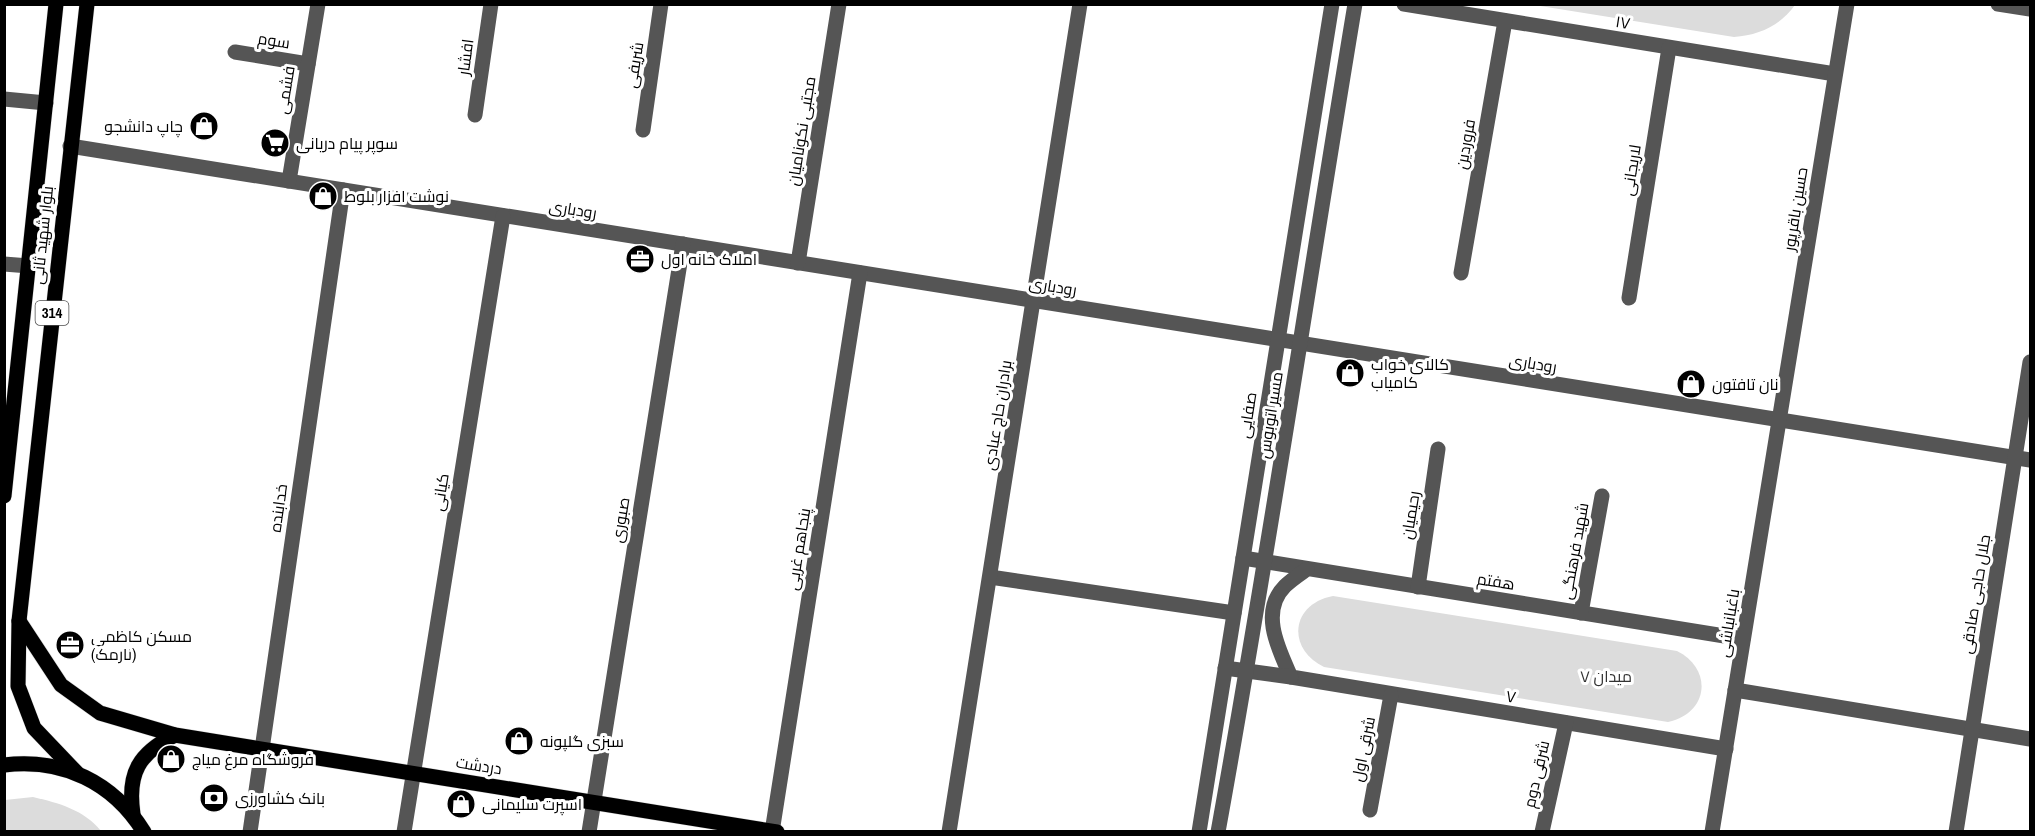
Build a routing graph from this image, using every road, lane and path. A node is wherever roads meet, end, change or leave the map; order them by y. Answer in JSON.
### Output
{"nodes":[{"id":1,"x":56,"y":4,"type":"edge"},
{"id":2,"x":87,"y":4,"type":"edge"},
{"id":3,"x":318,"y":4,"type":"edge"},
{"id":4,"x":491,"y":4,"type":"edge"},
{"id":5,"x":662,"y":4,"type":"edge"},
{"id":6,"x":839,"y":4,"type":"edge"},
{"id":7,"x":1080,"y":4,"type":"edge"},
{"id":8,"x":1332,"y":4,"type":"edge"},
{"id":9,"x":1355,"y":4,"type":"edge"},
{"id":10,"x":1404,"y":4,"type":"edge"},
{"id":11,"x":1847,"y":4,"type":"edge"},
{"id":12,"x":1998,"y":4,"type":"edge"},
{"id":13,"x":2031,"y":9,"type":"edge"},
{"id":14,"x":1505,"y":21,"type":"junction"},
{"id":15,"x":1669,"y":48,"type":"junction"},
{"id":16,"x":235,"y":52,"type":"dead end"},
{"id":17,"x":308,"y":64,"type":"junction"},
{"id":18,"x":1835,"y":74,"type":"junction"},
{"id":19,"x":4,"y":99,"type":"edge"},
{"id":20,"x":46,"y":103,"type":"junction"},
{"id":21,"x":475,"y":115,"type":"dead end"},
{"id":22,"x":643,"y":130,"type":"dead end"},
{"id":23,"x":70,"y":146,"type":"junction"},
{"id":24,"x":289,"y":181,"type":"junction"},
{"id":25,"x":343,"y":190,"type":"junction"},
{"id":26,"x":503,"y":216,"type":"junction"},
{"id":27,"x":683,"y":244,"type":"junction"},
{"id":28,"x":798,"y":263,"type":"junction"},
{"id":29,"x":4,"y":264,"type":"edge"},
{"id":30,"x":29,"y":266,"type":"junction"},
{"id":31,"x":860,"y":273,"type":"junction"},
{"id":32,"x":1461,"y":273,"type":"dead end"},
{"id":33,"x":1629,"y":298,"type":"dead end"},
{"id":34,"x":1034,"y":301,"type":"junction"},
{"id":35,"x":1278,"y":340,"type":"junction"},
{"id":36,"x":1299,"y":343,"type":"junction"},
{"id":37,"x":2031,"y":362,"type":"edge"},
{"id":38,"x":1779,"y":420,"type":"junction"},
{"id":39,"x":1438,"y":448,"type":"dead end"},
{"id":40,"x":2023,"y":459,"type":"edge"},
{"id":41,"x":5,"y":490,"type":"edge"},
{"id":42,"x":4,"y":496,"type":"edge"},
{"id":43,"x":1602,"y":496,"type":"dead end"},
{"id":44,"x":1243,"y":558,"type":"junction"},
{"id":45,"x":1266,"y":562,"type":"junction"},
{"id":46,"x":1307,"y":568,"type":"junction"},
{"id":47,"x":990,"y":577,"type":"junction"},
{"id":48,"x":1418,"y":586,"type":"junction"},
{"id":49,"x":1234,"y":613,"type":"junction"},
{"id":50,"x":1581,"y":613,"type":"junction"},
{"id":51,"x":19,"y":621,"type":"junction"},
{"id":52,"x":1743,"y":639,"type":"junction"},
{"id":53,"x":1225,"y":668,"type":"junction"},
{"id":54,"x":1247,"y":672,"type":"junction"},
{"id":55,"x":1291,"y":677,"type":"junction"},
{"id":56,"x":1735,"y":690,"type":"junction"},
{"id":57,"x":1391,"y":695,"type":"junction"},
{"id":58,"x":1566,"y":723,"type":"junction"},
{"id":59,"x":1972,"y":729,"type":"junction"},
{"id":60,"x":175,"y":735,"type":"junction"},
{"id":61,"x":2031,"y":739,"type":"edge"},
{"id":62,"x":261,"y":749,"type":"junction"},
{"id":63,"x":1726,"y":749,"type":"junction"},
{"id":64,"x":4,"y":765,"type":"edge"},
{"id":65,"x":77,"y":773,"type":"junction"},
{"id":66,"x":414,"y":773,"type":"junction"},
{"id":67,"x":593,"y":802,"type":"junction"},
{"id":68,"x":1370,"y":810,"type":"dead end"},
{"id":69,"x":133,"y":814,"type":"junction"},
{"id":70,"x":144,"y":831,"type":"edge"},
{"id":71,"x":250,"y":831,"type":"edge"},
{"id":72,"x":405,"y":831,"type":"edge"},
{"id":73,"x":589,"y":831,"type":"edge"},
{"id":74,"x":774,"y":831,"type":"edge"},
{"id":75,"x":949,"y":831,"type":"edge"},
{"id":76,"x":1199,"y":831,"type":"edge"},
{"id":77,"x":1218,"y":831,"type":"edge"},
{"id":78,"x":1542,"y":831,"type":"edge"},
{"id":79,"x":1713,"y":831,"type":"edge"},
{"id":80,"x":1956,"y":831,"type":"edge"}],
"edges":[{"from":1,"to":20,"type":"main road","name":"بلوار شهید ثانی","number":"314"},
{"from":2,"to":23,"type":"main road","name":"بلوار شهید ثانی","number":"314"},
{"from":3,"to":17,"type":"street","name":"فشمی"},
{"from":4,"to":21,"type":"street","name":"افشار"},
{"from":5,"to":22,"type":"street","name":"شریفی"},
{"from":6,"to":28,"type":"street","name":"مجتبی نکونامیان"},
{"from":7,"to":34,"type":"street","name":"برادران حاج عبادی"},
{"from":8,"to":35,"type":"street","name":"صفایی"},
{"from":9,"to":36,"type":"street","name":"مسیر اتوبوس"},
{"from":10,"to":14,"type":"street","name":"۱۷"},
{"from":11,"to":18,"type":"street","name":"حسین باقرپور"},
{"from":12,"to":13,"type":"street"},
{"from":14,"to":15,"type":"street","name":"۱۷"},
{"from":14,"to":32,"type":"street","name":"فروردین"},
{"from":15,"to":18,"type":"street","name":"۱۷"},
{"from":15,"to":33,"type":"street","name":"لاریجانی"},
{"from":16,"to":17,"type":"street","name":"سوم"},
{"from":17,"to":24,"type":"street","name":"فشمی"},
{"from":18,"to":38,"type":"street","name":"حسین باقرپور"},
{"from":19,"to":20,"type":"street"},
{"from":20,"to":30,"type":"main road","name":"بلوار شهید ثانی","number":"314"},
{"from":23,"to":24,"type":"street","name":"رودباری"},
{"from":23,"to":51,"type":"main road","name":"بلوار شهید ثانی","number":"314"},
{"from":24,"to":25,"type":"street","name":"رودباری"},
{"from":25,"to":26,"type":"street","name":"رودباری"},
{"from":25,"to":62,"type":"street","name":"خدابنده"},
{"from":26,"to":27,"type":"street","name":"رودباری"},
{"from":26,"to":66,"type":"street","name":"کیانی"},
{"from":27,"to":28,"type":"street","name":"رودباری"},
{"from":27,"to":67,"type":"street","name":"صبوری"},
{"from":28,"to":31,"type":"street","name":"رودباری"},
{"from":29,"to":30,"type":"street"},
{"from":30,"to":41,"type":"main road","name":"بلوار شهید ثانی","number":"314"},
{"from":31,"to":34,"type":"street","name":"رودباری"},
{"from":31,"to":74,"type":"street","name":"پنجاهم غربی"},
{"from":34,"to":35,"type":"street","name":"رودباری"},
{"from":34,"to":47,"type":"street","name":"برادران حاج عبادی"},
{"from":35,"to":36,"type":"street","name":"رودباری"},
{"from":35,"to":44,"type":"street","name":"صفایی"},
{"from":36,"to":38,"type":"street","name":"رودباری"},
{"from":36,"to":45,"type":"street","name":"مسیر اتوبوس"},
{"from":37,"to":40,"type":"street","name":"جلال حاجی صادقی"},
{"from":38,"to":40,"type":"street","name":"رودباری"},
{"from":38,"to":52,"type":"street","name":"باغبانباشی"},
{"from":39,"to":48,"type":"street","name":"رحیمیان"},
{"from":40,"to":59,"type":"street","name":"جلال حاجی صادقی"},
{"from":41,"to":42,"type":"main road","name":"بلوار شهید ثانی","number":"314"},
{"from":43,"to":50,"type":"street","name":"شهید فرهنگی"},
{"from":44,"to":45,"type":"street","name":"هفتم"},
{"from":44,"to":49,"type":"street","name":"صفایی"},
{"from":45,"to":46,"type":"street","name":"هفتم"},
{"from":45,"to":54,"type":"street","name":"مسیر اتوبوس"},
{"from":46,"to":48,"type":"street","name":"هفتم"},
{"from":46,"to":55,"type":"street"},
{"from":47,"to":49,"type":"street"},
{"from":47,"to":75,"type":"street","name":"برادران حاج عبادی"},
{"from":48,"to":50,"type":"street","name":"هفتم"},
{"from":49,"to":53,"type":"street","name":"صفایی"},
{"from":50,"to":52,"type":"street","name":"هفتم"},
{"from":51,"to":60,"type":"main road","name":"دردشت"},
{"from":51,"to":65,"type":"main road","name":"بلوار شهید ثانی","number":"314"},
{"from":52,"to":56,"type":"street","name":"باغبانباشی"},
{"from":53,"to":54,"type":"street","name":"۷"},
{"from":53,"to":76,"type":"street","name":"صفایی"},
{"from":54,"to":55,"type":"street","name":"۷"},
{"from":54,"to":77,"type":"street","name":"مسیر اتوبوس"},
{"from":55,"to":57,"type":"street","name":"۷"},
{"from":56,"to":59,"type":"street"},
{"from":56,"to":63,"type":"street","name":"باغبانباشی"},
{"from":57,"to":58,"type":"street","name":"۷"},
{"from":57,"to":68,"type":"street","name":"شرقی اول"},
{"from":58,"to":63,"type":"street","name":"۷"},
{"from":58,"to":78,"type":"street","name":"شرقی دوم"},
{"from":59,"to":61,"type":"street"},
{"from":59,"to":80,"type":"street","name":"جلال حاجی صادقی"},
{"from":60,"to":62,"type":"main road","name":"دردشت"},
{"from":60,"to":69,"type":"main road"},
{"from":62,"to":66,"type":"main road","name":"دردشت"},
{"from":62,"to":71,"type":"street","name":"خدابنده"},
{"from":63,"to":79,"type":"street","name":"باغبانباشی"},
{"from":64,"to":65,"type":"main road"},
{"from":65,"to":69,"type":"main road"},
{"from":66,"to":67,"type":"main road","name":"دردشت"},
{"from":66,"to":72,"type":"street","name":"کیانی"},
{"from":67,"to":73,"type":"street","name":"صبوری"},
{"from":67,"to":74,"type":"main road","name":"دردشت"},
{"from":69,"to":70,"type":"main road"}]}
